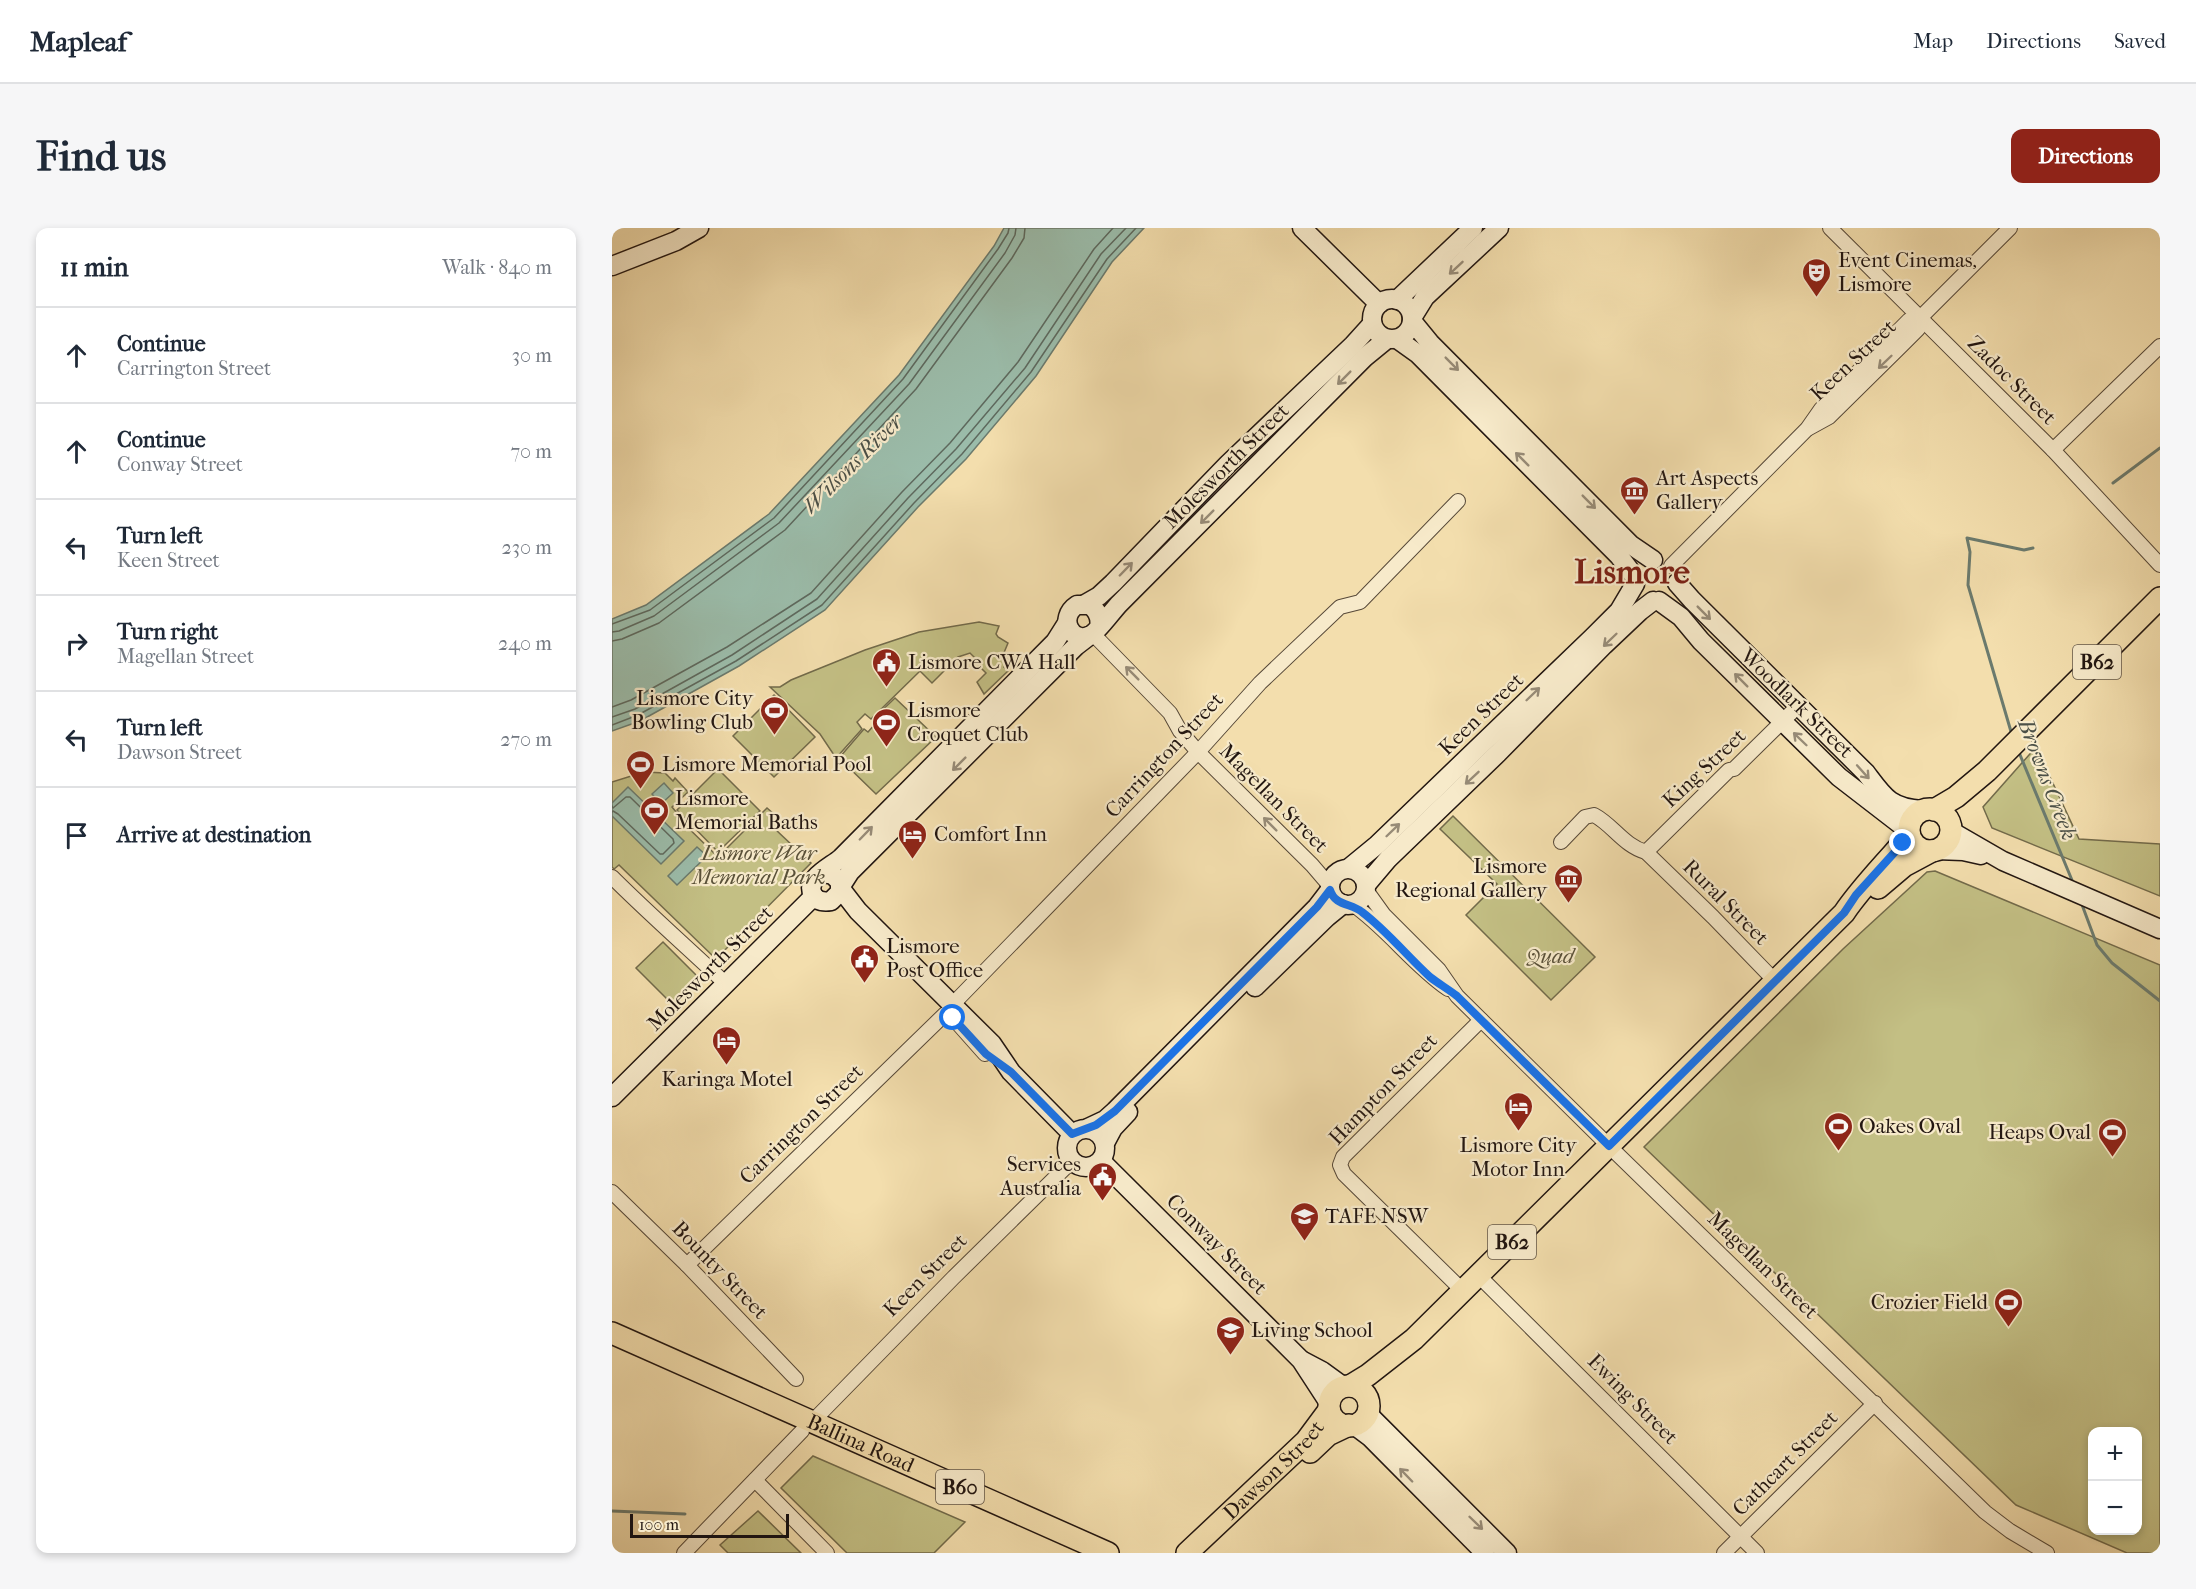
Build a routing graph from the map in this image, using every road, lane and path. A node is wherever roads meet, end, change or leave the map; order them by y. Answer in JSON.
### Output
{"nodes":[{"id":1,"x":699,"y":228,"type":"edge"},
{"id":2,"x":1302,"y":228,"type":"edge"},
{"id":3,"x":1473,"y":228,"type":"edge"},
{"id":4,"x":1498,"y":228,"type":"edge"},
{"id":5,"x":1830,"y":228,"type":"edge"},
{"id":6,"x":2010,"y":228,"type":"edge"},
{"id":7,"x":612,"y":266,"type":"edge"},
{"id":8,"x":1388,"y":302,"type":"junction"},
{"id":9,"x":1921,"y":317,"type":"junction"},
{"id":10,"x":1412,"y":320,"type":"junction"},
{"id":11,"x":1372,"y":324,"type":"junction"},
{"id":12,"x":1392,"y":339,"type":"junction"},
{"id":13,"x":2160,"y":346,"type":"edge"},
{"id":14,"x":2053,"y":450,"type":"junction"},
{"id":15,"x":1458,"y":501,"type":"dead end"},
{"id":16,"x":1653,"y":560,"type":"junction"},
{"id":17,"x":2160,"y":566,"type":"edge"},
{"id":18,"x":1674,"y":575,"type":"junction"},
{"id":19,"x":1635,"y":580,"type":"junction"},
{"id":20,"x":2160,"y":598,"type":"edge"},
{"id":21,"x":1656,"y":601,"type":"junction"},
{"id":22,"x":1085,"y":604,"type":"junction"},
{"id":23,"x":1067,"y":623,"type":"junction"},
{"id":24,"x":1094,"y":632,"type":"junction"},
{"id":25,"x":1798,"y":706,"type":"junction"},
{"id":26,"x":1782,"y":721,"type":"junction"},
{"id":27,"x":1198,"y":752,"type":"junction"},
{"id":28,"x":1987,"y":771,"type":"junction"},
{"id":29,"x":1928,"y":810,"type":"junction"},
{"id":30,"x":1951,"y":829,"type":"junction"},
{"id":31,"x":1909,"y":833,"type":"junction"},
{"id":32,"x":1561,"y":842,"type":"dead end"},
{"id":33,"x":1934,"y":850,"type":"junction"},
{"id":34,"x":1640,"y":851,"type":"junction"},
{"id":35,"x":2003,"y":861,"type":"junction"},
{"id":36,"x":1349,"y":868,"type":"junction"},
{"id":37,"x":823,"y":873,"type":"junction"},
{"id":38,"x":612,"y":877,"type":"edge"},
{"id":39,"x":1366,"y":887,"type":"junction"},
{"id":40,"x":1330,"y":888,"type":"junction"},
{"id":41,"x":618,"y":893,"type":"edge"},
{"id":42,"x":831,"y":893,"type":"junction"},
{"id":43,"x":1347,"y":904,"type":"junction"},
{"id":44,"x":1844,"y":913,"type":"junction"},
{"id":45,"x":2160,"y":929,"type":"edge"},
{"id":46,"x":1776,"y":982,"type":"junction"},
{"id":47,"x":726,"y":984,"type":"junction"},
{"id":48,"x":1457,"y":996,"type":"junction"},
{"id":49,"x":948,"y":1009,"type":"junction"},
{"id":50,"x":1481,"y":1020,"type":"junction"},
{"id":51,"x":1011,"y":1072,"type":"junction"},
{"id":52,"x":612,"y":1097,"type":"edge"},
{"id":53,"x":1080,"y":1131,"type":"junction"},
{"id":54,"x":1609,"y":1146,"type":"junction"},
{"id":55,"x":1103,"y":1152,"type":"junction"},
{"id":56,"x":1072,"y":1161,"type":"junction"},
{"id":57,"x":612,"y":1192,"type":"edge"},
{"id":58,"x":687,"y":1264,"type":"junction"},
{"id":59,"x":1479,"y":1276,"type":"junction"},
{"id":60,"x":1463,"y":1291,"type":"junction"},
{"id":61,"x":612,"y":1333,"type":"edge"},
{"id":62,"x":1414,"y":1339,"type":"junction"},
{"id":63,"x":612,"y":1347,"type":"edge"},
{"id":64,"x":1301,"y":1360,"type":"junction"},
{"id":65,"x":796,"y":1379,"type":"dead end"},
{"id":66,"x":1347,"y":1386,"type":"junction"},
{"id":67,"x":1875,"y":1403,"type":"junction"},
{"id":68,"x":1329,"y":1406,"type":"junction"},
{"id":69,"x":1360,"y":1418,"type":"junction"},
{"id":70,"x":807,"y":1426,"type":"junction"},
{"id":71,"x":755,"y":1480,"type":"junction"},
{"id":72,"x":1741,"y":1537,"type":"junction"},
{"id":73,"x":684,"y":1553,"type":"edge"},
{"id":74,"x":827,"y":1553,"type":"edge"},
{"id":75,"x":1078,"y":1553,"type":"edge"},
{"id":76,"x":1108,"y":1553,"type":"edge"},
{"id":77,"x":1187,"y":1553,"type":"edge"},
{"id":78,"x":1206,"y":1553,"type":"edge"},
{"id":79,"x":1485,"y":1553,"type":"edge"},
{"id":80,"x":1507,"y":1553,"type":"edge"},
{"id":81,"x":1724,"y":1553,"type":"edge"},
{"id":82,"x":1757,"y":1553,"type":"edge"},
{"id":83,"x":2048,"y":1553,"type":"edge"}],
"edges":[{"from":1,"to":7,"type":"street"},
{"from":2,"to":8,"type":"street"},
{"from":3,"to":8,"type":"street"},
{"from":4,"to":10,"type":"street","one_way":true},
{"from":5,"to":9,"type":"street","name":"Zadoc Street"},
{"from":6,"to":9,"type":"street","name":"Keen Street"},
{"from":8,"to":10,"type":"street"},
{"from":8,"to":11,"type":"street"},
{"from":9,"to":14,"type":"street","name":"Zadoc Street"},
{"from":9,"to":18,"type":"street","name":"Keen Street"},
{"from":10,"to":12,"type":"street"},
{"from":10,"to":16,"type":"street","one_way":true},
{"from":11,"to":12,"type":"street"},
{"from":22,"to":11,"type":"street","name":"Molesworth Street","one_way":true},
{"from":19,"to":12,"type":"street","one_way":true},
{"from":12,"to":24,"type":"street","name":"Molesworth Street","one_way":true},
{"from":13,"to":14,"type":"street"},
{"from":14,"to":17,"type":"street","name":"Zadoc Street"},
{"from":15,"to":27,"type":"street","name":"Carrington Street"},
{"from":16,"to":18,"type":"street"},
{"from":16,"to":19,"type":"street"},
{"from":18,"to":21,"type":"street"},
{"from":18,"to":25,"type":"street","name":"Woodlark Street","one_way":true},
{"from":19,"to":21,"type":"street"},
{"from":36,"to":19,"type":"street","name":"Keen Street","one_way":true},
{"from":20,"to":28,"type":"main road","number":"B62"},
{"from":26,"to":21,"type":"street","name":"Woodlark Street","one_way":true},
{"from":21,"to":39,"type":"street","name":"Keen Street","one_way":true},
{"from":22,"to":23,"type":"street"},
{"from":22,"to":24,"type":"street"},
{"from":23,"to":24,"type":"street"},
{"from":37,"to":23,"type":"street","one_way":true},
{"from":27,"to":24,"type":"street","name":"Magellan Street","one_way":true},
{"from":24,"to":42,"type":"street","name":"Molesworth Street","one_way":true},
{"from":25,"to":26,"type":"street","name":"King Street"},
{"from":25,"to":29,"type":"street","name":"Woodlark Street","one_way":true},
{"from":31,"to":26,"type":"street","name":"Woodlark Street","one_way":true},
{"from":26,"to":34,"type":"street","name":"King Street"},
{"from":40,"to":27,"type":"street","name":"Magellan Street","one_way":true},
{"from":27,"to":49,"type":"street","name":"Carrington Street"},
{"from":28,"to":29,"type":"main road","number":"B62"},
{"from":28,"to":30,"type":"main road","number":"B62"},
{"from":29,"to":30,"type":"main road"},
{"from":29,"to":31,"type":"main road","number":"B62"},
{"from":30,"to":33,"type":"main road","number":"B62"},
{"from":30,"to":35,"type":"street"},
{"from":31,"to":33,"type":"main road"},
{"from":31,"to":44,"type":"main road","number":"B62"},
{"from":32,"to":34,"type":"street","name":"Rural Street"},
{"from":33,"to":35,"type":"street"},
{"from":33,"to":44,"type":"main road","number":"B62"},
{"from":34,"to":46,"type":"street","name":"Rural Street"},
{"from":35,"to":45,"type":"street"},
{"from":36,"to":39,"type":"street"},
{"from":36,"to":40,"type":"street"},
{"from":37,"to":42,"type":"street"},
{"from":37,"to":42,"type":"street"},
{"from":38,"to":41,"type":"street"},
{"from":39,"to":43,"type":"street"},
{"from":39,"to":48,"type":"street","name":"Magellan Street"},
{"from":40,"to":43,"type":"street"},
{"from":40,"to":53,"type":"street"},
{"from":41,"to":47,"type":"street"},
{"from":42,"to":47,"type":"street","name":"Molesworth Street"},
{"from":42,"to":49,"type":"street"},
{"from":43,"to":48,"type":"street","name":"Magellan Street"},
{"from":43,"to":55,"type":"street"},
{"from":44,"to":46,"type":"main road","number":"B62"},
{"from":46,"to":54,"type":"main road","number":"B62"},
{"from":47,"to":52,"type":"street","name":"Molesworth Street"},
{"from":48,"to":50,"type":"street","name":"Magellan Street"},
{"from":49,"to":51,"type":"street"},
{"from":49,"to":51,"type":"street"},
{"from":49,"to":58,"type":"street","name":"Carrington Street"},
{"from":50,"to":54,"type":"street","name":"Magellan Street"},
{"from":50,"to":60,"type":"street","name":"Hampton Street"},
{"from":51,"to":53,"type":"street"},
{"from":53,"to":55,"type":"street"},
{"from":53,"to":56,"type":"street"},
{"from":54,"to":59,"type":"main road","number":"B62"},
{"from":54,"to":67,"type":"street","name":"Magellan Street"},
{"from":55,"to":56,"type":"street"},
{"from":55,"to":64,"type":"street","name":"Conway Street"},
{"from":56,"to":70,"type":"street","name":"Keen Street"},
{"from":57,"to":58,"type":"street","name":"Bounty Street"},
{"from":58,"to":65,"type":"street","name":"Bounty Street"},
{"from":59,"to":60,"type":"main road","number":"B62"},
{"from":59,"to":72,"type":"street","name":"Ewing Street"},
{"from":60,"to":62,"type":"main road","number":"B62"},
{"from":61,"to":70,"type":"main road","name":"Ballina Road","number":"B60"},
{"from":62,"to":66,"type":"main road","number":"B62"},
{"from":62,"to":69,"type":"main road","number":"B62"},
{"from":63,"to":70,"type":"main road","name":"Ballina Road","number":"B60"},
{"from":64,"to":66,"type":"street","name":"Conway Street"},
{"from":64,"to":68,"type":"street","name":"Conway Street"},
{"from":66,"to":68,"type":"main road","number":"B62"},
{"from":66,"to":69,"type":"main road"},
{"from":67,"to":72,"type":"street","name":"Cathcart Street"},
{"from":67,"to":83,"type":"street","name":"Magellan Street"},
{"from":68,"to":69,"type":"main road"},
{"from":68,"to":77,"type":"main road","name":"Dawson Street","number":"B62"},
{"from":69,"to":78,"type":"main road","name":"Dawson Street"},
{"from":79,"to":69,"type":"street","one_way":true},
{"from":69,"to":80,"type":"street","one_way":true},
{"from":70,"to":71,"type":"street","name":"Keen Street"},
{"from":70,"to":75,"type":"main road","name":"Ballina Road","number":"B60"},
{"from":70,"to":76,"type":"main road","name":"Ballina Road","number":"B60"},
{"from":71,"to":73,"type":"street","name":"Keen Street"},
{"from":71,"to":74,"type":"street"},
{"from":72,"to":81,"type":"street","name":"Cathcart Street"},
{"from":72,"to":82,"type":"street","name":"Ewing Street"}]}
